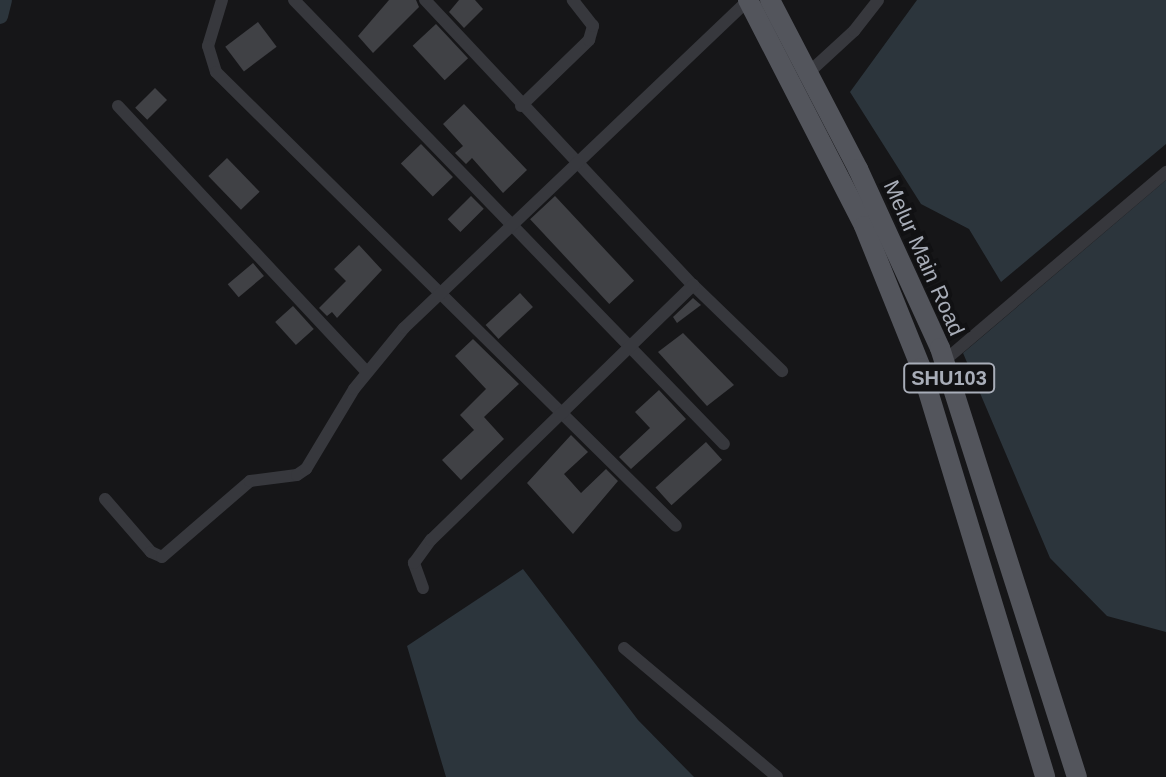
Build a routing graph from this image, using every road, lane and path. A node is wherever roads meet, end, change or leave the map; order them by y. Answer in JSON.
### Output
{"nodes":[{"id":1,"x":222,"y":0,"type":"edge"},
{"id":2,"x":294,"y":0,"type":"edge"},
{"id":3,"x":426,"y":0,"type":"edge"},
{"id":4,"x":573,"y":0,"type":"edge"},
{"id":5,"x":749,"y":0,"type":"edge"},
{"id":6,"x":770,"y":0,"type":"edge"},
{"id":7,"x":878,"y":0,"type":"edge"},
{"id":8,"x":801,"y":80,"type":"junction"},
{"id":9,"x":118,"y":106,"type":"dead end"},
{"id":10,"x":521,"y":106,"type":"junction"},
{"id":11,"x":576,"y":161,"type":"junction"},
{"id":12,"x":1166,"y":172,"type":"edge"},
{"id":13,"x":511,"y":226,"type":"junction"},
{"id":14,"x":693,"y":285,"type":"junction"},
{"id":15,"x":439,"y":296,"type":"junction"},
{"id":16,"x":629,"y":350,"type":"junction"},
{"id":17,"x":944,"y":361,"type":"junction"},
{"id":18,"x":782,"y":371,"type":"dead end"},
{"id":19,"x":367,"y":372,"type":"junction"},
{"id":20,"x":563,"y":413,"type":"junction"},
{"id":21,"x":724,"y":444,"type":"dead end"},
{"id":22,"x":105,"y":499,"type":"dead end"},
{"id":23,"x":676,"y":526,"type":"dead end"},
{"id":24,"x":423,"y":588,"type":"dead end"},
{"id":25,"x":624,"y":648,"type":"dead end"},
{"id":26,"x":777,"y":777,"type":"edge"},
{"id":27,"x":1045,"y":777,"type":"edge"},
{"id":28,"x":1077,"y":777,"type":"edge"}],
"edges":[{"from":1,"to":15,"type":"street"},
{"from":2,"to":13,"type":"street"},
{"from":3,"to":10,"type":"street"},
{"from":4,"to":10,"type":"street"},
{"from":5,"to":8,"type":"main road","name":"Melur Main Road","number":"SHU103"},
{"from":5,"to":11,"type":"street"},
{"from":6,"to":8,"type":"main road","name":"Melur Main Road","number":"SHU103"},
{"from":7,"to":8,"type":"street"},
{"from":8,"to":17,"type":"main road","name":"Melur Main Road","number":"SHU103"},
{"from":8,"to":27,"type":"main road","name":"Melur Main Road","number":"SHU103"},
{"from":9,"to":19,"type":"street"},
{"from":10,"to":11,"type":"street"},
{"from":11,"to":13,"type":"street"},
{"from":11,"to":14,"type":"street"},
{"from":12,"to":17,"type":"street"},
{"from":13,"to":15,"type":"street"},
{"from":13,"to":16,"type":"street"},
{"from":14,"to":16,"type":"street"},
{"from":14,"to":18,"type":"street"},
{"from":15,"to":19,"type":"street"},
{"from":15,"to":20,"type":"street"},
{"from":16,"to":20,"type":"street"},
{"from":16,"to":21,"type":"street"},
{"from":17,"to":28,"type":"main road","name":"Melur Main Road","number":"SHU103"},
{"from":19,"to":22,"type":"street"},
{"from":20,"to":23,"type":"street"},
{"from":20,"to":24,"type":"street"},
{"from":25,"to":26,"type":"street"}]}
